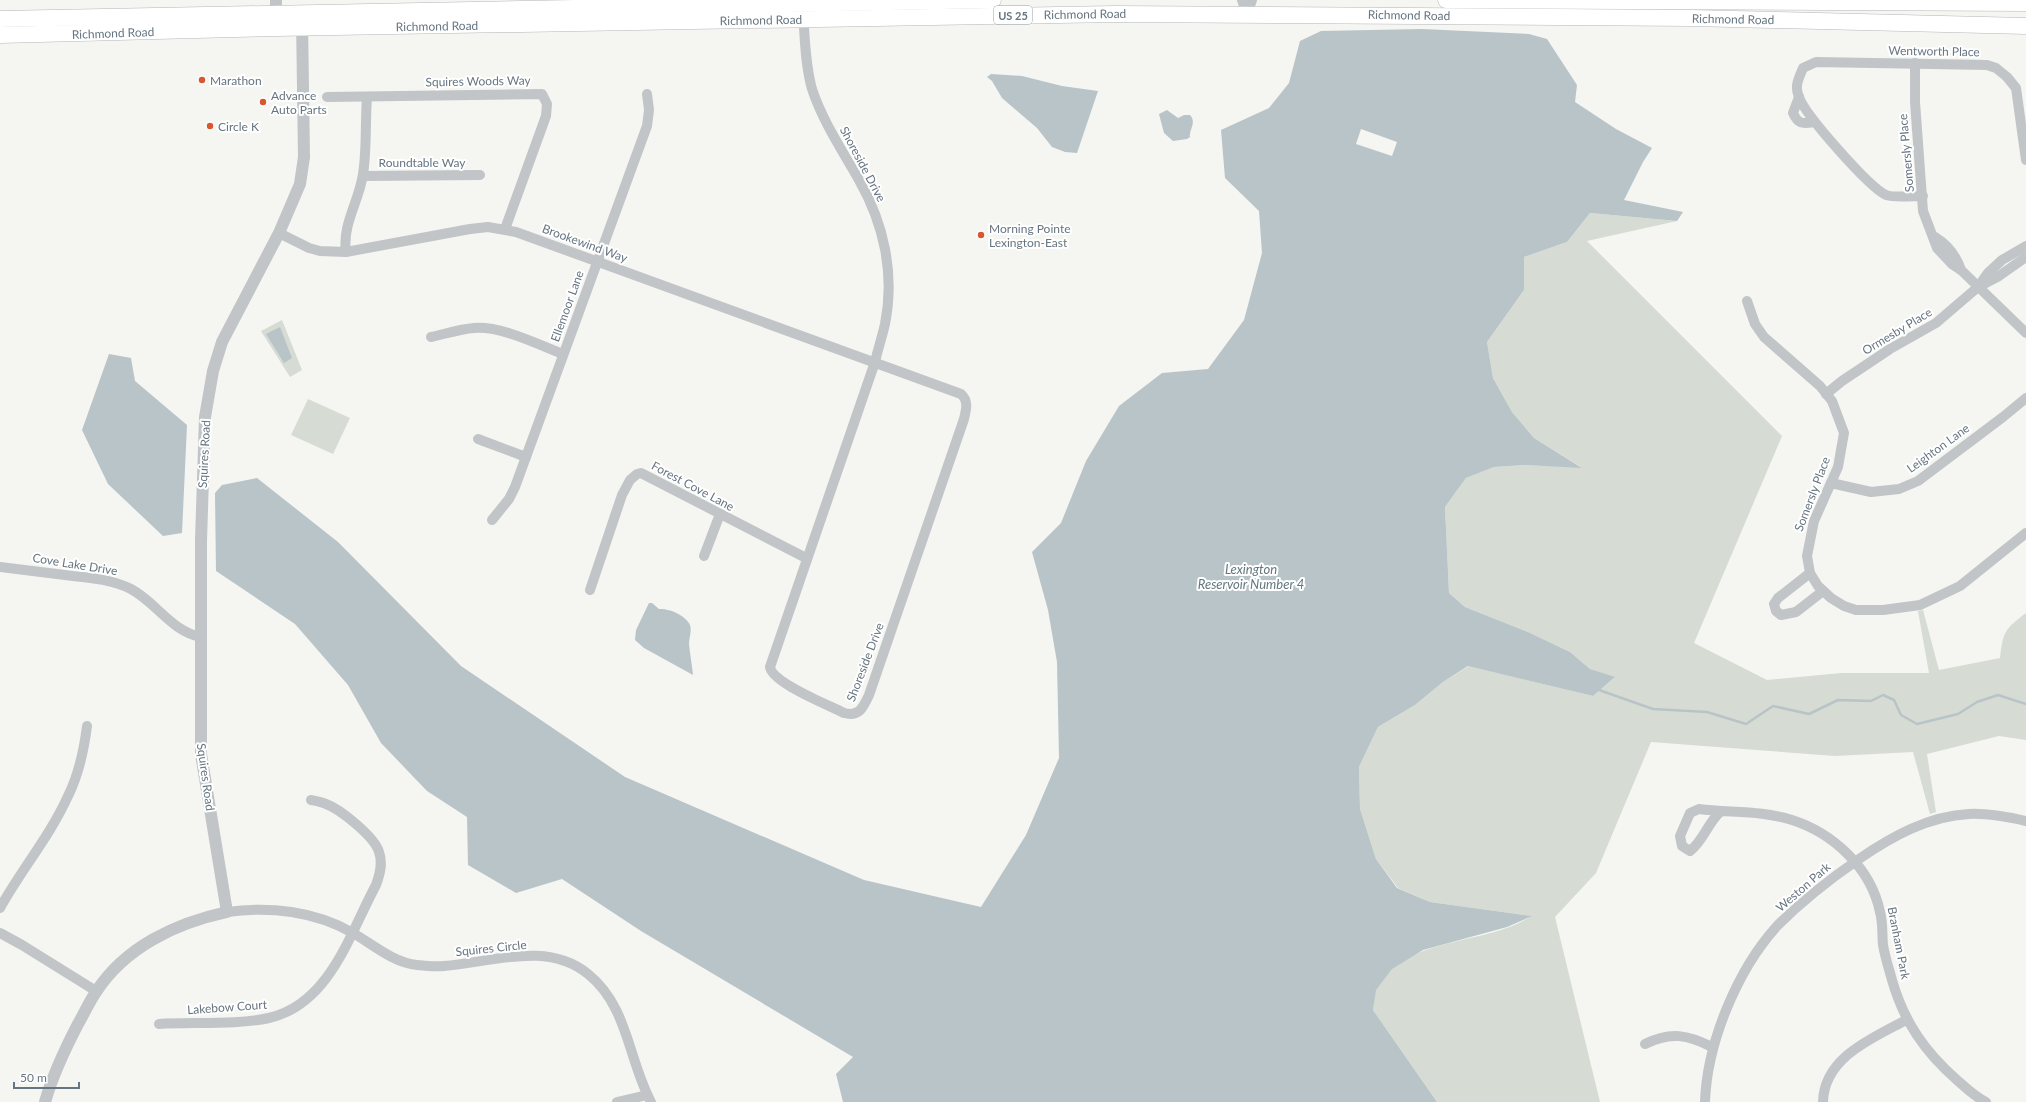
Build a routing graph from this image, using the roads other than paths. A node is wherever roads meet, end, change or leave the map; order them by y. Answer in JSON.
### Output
{"nodes":[{"id":1,"x":994,"y":0,"type":"edge"},
{"id":2,"x":1446,"y":0,"type":"edge"},
{"id":3,"x":2026,"y":3,"type":"edge"},
{"id":4,"x":1247,"y":5,"type":"edge"},
{"id":5,"x":803,"y":11,"type":"junction"},
{"id":6,"x":276,"y":14,"type":"edge"},
{"id":7,"x":0,"y":19,"type":"edge"},
{"id":8,"x":302,"y":21,"type":"junction"},
{"id":9,"x":2026,"y":26,"type":"edge"},
{"id":10,"x":0,"y":35,"type":"edge"},
{"id":11,"x":1914,"y":63,"type":"junction"},
{"id":12,"x":647,"y":94,"type":"dead end"},
{"id":13,"x":327,"y":97,"type":"dead end"},
{"id":14,"x":367,"y":97,"type":"junction"},
{"id":15,"x":1798,"y":97,"type":"junction"},
{"id":16,"x":1814,"y":122,"type":"junction"},
{"id":17,"x":2026,"y":160,"type":"edge"},
{"id":18,"x":480,"y":175,"type":"dead end"},
{"id":19,"x":363,"y":176,"type":"junction"},
{"id":20,"x":1923,"y":196,"type":"junction"},
{"id":21,"x":504,"y":229,"type":"junction"},
{"id":22,"x":278,"y":233,"type":"junction"},
{"id":23,"x":2026,"y":246,"type":"edge"},
{"id":24,"x":346,"y":252,"type":"junction"},
{"id":25,"x":2026,"y":257,"type":"edge"},
{"id":26,"x":597,"y":261,"type":"junction"},
{"id":27,"x":1978,"y":287,"type":"junction"},
{"id":28,"x":1747,"y":301,"type":"dead end"},
{"id":29,"x":2026,"y":333,"type":"edge"},
{"id":30,"x":431,"y":337,"type":"dead end"},
{"id":31,"x":563,"y":354,"type":"junction"},
{"id":32,"x":875,"y":362,"type":"junction"},
{"id":33,"x":1826,"y":394,"type":"junction"},
{"id":34,"x":2026,"y":398,"type":"edge"},
{"id":35,"x":478,"y":439,"type":"dead end"},
{"id":36,"x":526,"y":457,"type":"junction"},
{"id":37,"x":1831,"y":483,"type":"junction"},
{"id":38,"x":720,"y":514,"type":"junction"},
{"id":39,"x":492,"y":520,"type":"dead end"},
{"id":40,"x":2026,"y":533,"type":"edge"},
{"id":41,"x":704,"y":556,"type":"dead end"},
{"id":42,"x":806,"y":558,"type":"junction"},
{"id":43,"x":0,"y":567,"type":"edge"},
{"id":44,"x":1810,"y":574,"type":"junction"},
{"id":45,"x":590,"y":590,"type":"dead end"},
{"id":46,"x":1823,"y":591,"type":"junction"},
{"id":47,"x":201,"y":637,"type":"junction"},
{"id":48,"x":88,"y":726,"type":"dead end"},
{"id":49,"x":311,"y":800,"type":"dead end"},
{"id":50,"x":1720,"y":812,"type":"dead end"},
{"id":51,"x":2026,"y":821,"type":"edge"},
{"id":52,"x":1855,"y":862,"type":"junction"},
{"id":53,"x":0,"y":908,"type":"edge"},
{"id":54,"x":227,"y":912,"type":"junction"},
{"id":55,"x":352,"y":932,"type":"junction"},
{"id":56,"x":0,"y":933,"type":"edge"},
{"id":57,"x":96,"y":991,"type":"junction"},
{"id":58,"x":1906,"y":1020,"type":"junction"},
{"id":59,"x":159,"y":1024,"type":"dead end"},
{"id":60,"x":1645,"y":1044,"type":"dead end"},
{"id":61,"x":1712,"y":1047,"type":"junction"},
{"id":62,"x":649,"y":1098,"type":"edge"},
{"id":63,"x":1982,"y":1101,"type":"edge"},
{"id":64,"x":45,"y":1102,"type":"edge"},
{"id":65,"x":617,"y":1102,"type":"edge"},
{"id":66,"x":1705,"y":1102,"type":"edge"},
{"id":67,"x":1823,"y":1102,"type":"edge"}],
"edges":[{"from":1,"to":5,"type":"highway","name":"Richmond Road","number":"US 25"},
{"from":2,"to":3,"type":"highway","name":"Richmond Road"},
{"from":4,"to":5,"type":"highway","name":"Richmond Road","number":"US 25"},
{"from":4,"to":9,"type":"highway","name":"Richmond Road","number":"US 25"},
{"from":5,"to":8,"type":"highway","name":"Richmond Road","number":"US 25"},
{"from":5,"to":32,"type":"street","name":"Shoreside Drive"},
{"from":6,"to":7,"type":"highway","name":"Richmond Road","number":"US 25"},
{"from":6,"to":8,"type":"highway","name":"Richmond Road","number":"US 25"},
{"from":6,"to":10,"type":"highway","name":"Richmond Road","number":"US 25"},
{"from":8,"to":22,"type":"street","name":"Squires Road"},
{"from":11,"to":15,"type":"street","name":"Wentworth Place"},
{"from":11,"to":17,"type":"street","name":"Wentworth Place"},
{"from":11,"to":20,"type":"street","name":"Somersly Place"},
{"from":12,"to":26,"type":"street","name":"Ellemoor Lane"},
{"from":13,"to":14,"type":"street","name":"Squires Woods Way"},
{"from":14,"to":19,"type":"street"},
{"from":14,"to":21,"type":"street","name":"Squires Woods Way"},
{"from":15,"to":16,"type":"street"},
{"from":15,"to":16,"type":"street","name":"Wentworth Place"},
{"from":16,"to":20,"type":"street"},
{"from":18,"to":19,"type":"street","name":"Roundtable Way"},
{"from":19,"to":24,"type":"street"},
{"from":20,"to":27,"type":"street","name":"Somersly Place"},
{"from":21,"to":24,"type":"street","name":"Brookewind Way"},
{"from":21,"to":26,"type":"street","name":"Brookewind Way"},
{"from":22,"to":24,"type":"street","name":"Brookewind Way"},
{"from":22,"to":47,"type":"street","name":"Squires Road"},
{"from":23,"to":27,"type":"street","name":"Ormesby Place"},
{"from":25,"to":27,"type":"street","name":"Ormesby Place"},
{"from":26,"to":31,"type":"street","name":"Ellemoor Lane"},
{"from":26,"to":32,"type":"street","name":"Brookewind Way"},
{"from":27,"to":29,"type":"street","name":"Somersly Place"},
{"from":27,"to":33,"type":"street","name":"Ormesby Place"},
{"from":28,"to":33,"type":"street","name":"Somersly Place"},
{"from":30,"to":31,"type":"street"},
{"from":31,"to":36,"type":"street","name":"Ellemoor Lane"},
{"from":32,"to":42,"type":"street","name":"Shoreside Drive"},
{"from":32,"to":42,"type":"street","name":"Shoreside Drive"},
{"from":33,"to":37,"type":"street","name":"Somersly Place"},
{"from":34,"to":37,"type":"street","name":"Leighton Lane"},
{"from":35,"to":36,"type":"street"},
{"from":36,"to":39,"type":"street","name":"Ellemoor Lane"},
{"from":37,"to":44,"type":"street","name":"Somersly Place"},
{"from":38,"to":41,"type":"street"},
{"from":38,"to":42,"type":"street","name":"Forest Cove Lane"},
{"from":38,"to":45,"type":"street","name":"Forest Cove Lane"},
{"from":40,"to":46,"type":"street","name":"Somersly Place"},
{"from":43,"to":47,"type":"street","name":"Cove Lake Drive"},
{"from":44,"to":46,"type":"street","name":"Somersly Place"},
{"from":44,"to":46,"type":"street"},
{"from":47,"to":54,"type":"street","name":"Squires Road"},
{"from":48,"to":53,"type":"street"},
{"from":49,"to":55,"type":"street","name":"Lakebow Court"},
{"from":50,"to":52,"type":"street","name":"Branham Park"},
{"from":51,"to":52,"type":"street","name":"Weston Park"},
{"from":52,"to":58,"type":"street","name":"Branham Park"},
{"from":52,"to":61,"type":"street","name":"Weston Park"},
{"from":54,"to":55,"type":"street"},
{"from":54,"to":57,"type":"street"},
{"from":55,"to":59,"type":"street","name":"Lakebow Court"},
{"from":55,"to":62,"type":"street","name":"Squires Circle"},
{"from":56,"to":57,"type":"street"},
{"from":57,"to":64,"type":"street"},
{"from":58,"to":63,"type":"street","name":"Branham Park"},
{"from":58,"to":67,"type":"street"},
{"from":60,"to":61,"type":"street"},
{"from":61,"to":66,"type":"street","name":"Weston Park"},
{"from":62,"to":65,"type":"street"}]}
